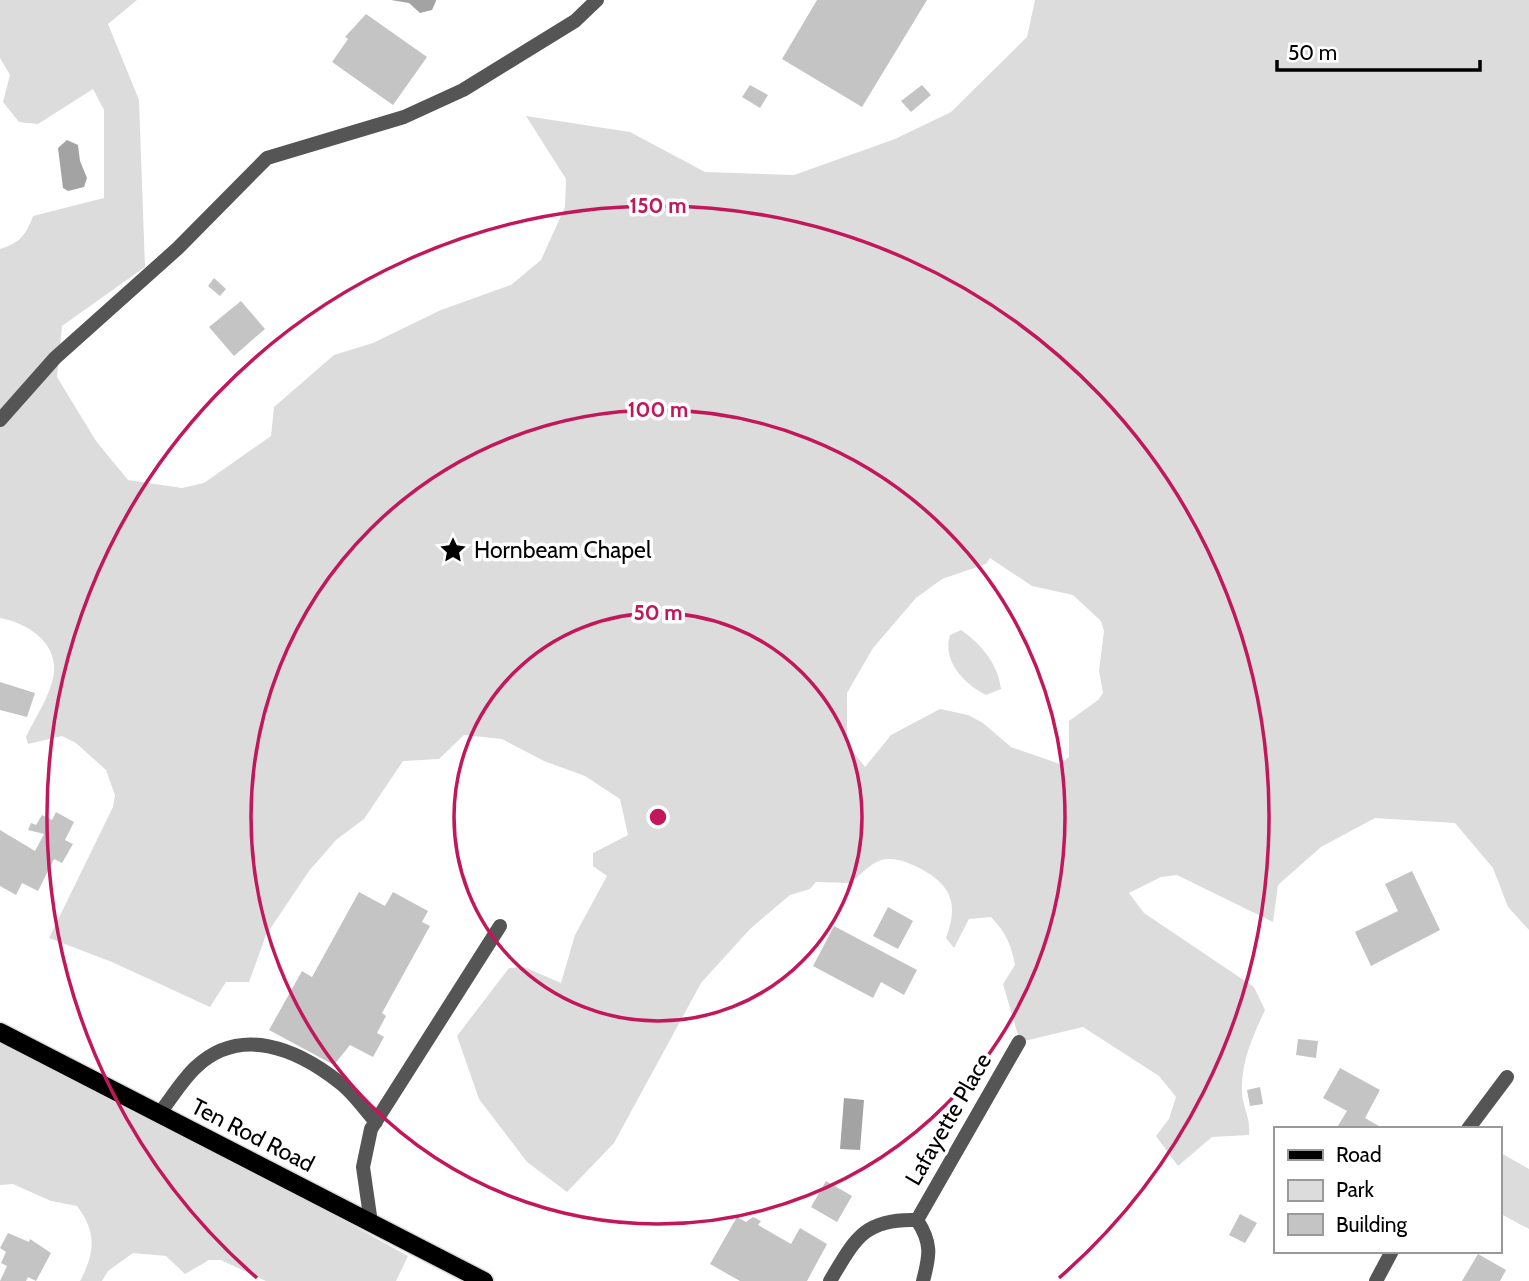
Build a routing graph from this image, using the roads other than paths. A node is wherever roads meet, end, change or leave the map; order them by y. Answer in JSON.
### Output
{"nodes":[{"id":1,"x":597,"y":0,"type":"edge"},
{"id":2,"x":0,"y":420,"type":"edge"},
{"id":3,"x":500,"y":926,"type":"dead end"},
{"id":4,"x":0,"y":1032,"type":"edge"},
{"id":5,"x":1019,"y":1042,"type":"dead end"},
{"id":6,"x":1507,"y":1077,"type":"dead end"},
{"id":7,"x":159,"y":1114,"type":"junction"},
{"id":8,"x":376,"y":1122,"type":"junction"},
{"id":9,"x":1470,"y":1127,"type":"edge"},
{"id":10,"x":916,"y":1220,"type":"junction"},
{"id":11,"x":371,"y":1223,"type":"junction"},
{"id":12,"x":1391,"y":1253,"type":"edge"},
{"id":13,"x":484,"y":1281,"type":"edge"},
{"id":14,"x":831,"y":1281,"type":"edge"},
{"id":15,"x":923,"y":1281,"type":"edge"},
{"id":16,"x":1376,"y":1281,"type":"edge"}],
"edges":[{"from":1,"to":2,"type":"street"},
{"from":3,"to":8,"type":"street"},
{"from":4,"to":7,"type":"main road","name":"Ten Rod Road"},
{"from":5,"to":10,"type":"street","name":"Lafayette Place"},
{"from":6,"to":9,"type":"street"},
{"from":7,"to":8,"type":"street"},
{"from":7,"to":11,"type":"main road","name":"Ten Rod Road"},
{"from":8,"to":11,"type":"street"},
{"from":10,"to":14,"type":"street","name":"Lafayette Place"},
{"from":10,"to":15,"type":"street","name":"Lafayette Place"},
{"from":11,"to":13,"type":"main road","name":"Ten Rod Road"},
{"from":12,"to":16,"type":"street"}]}
